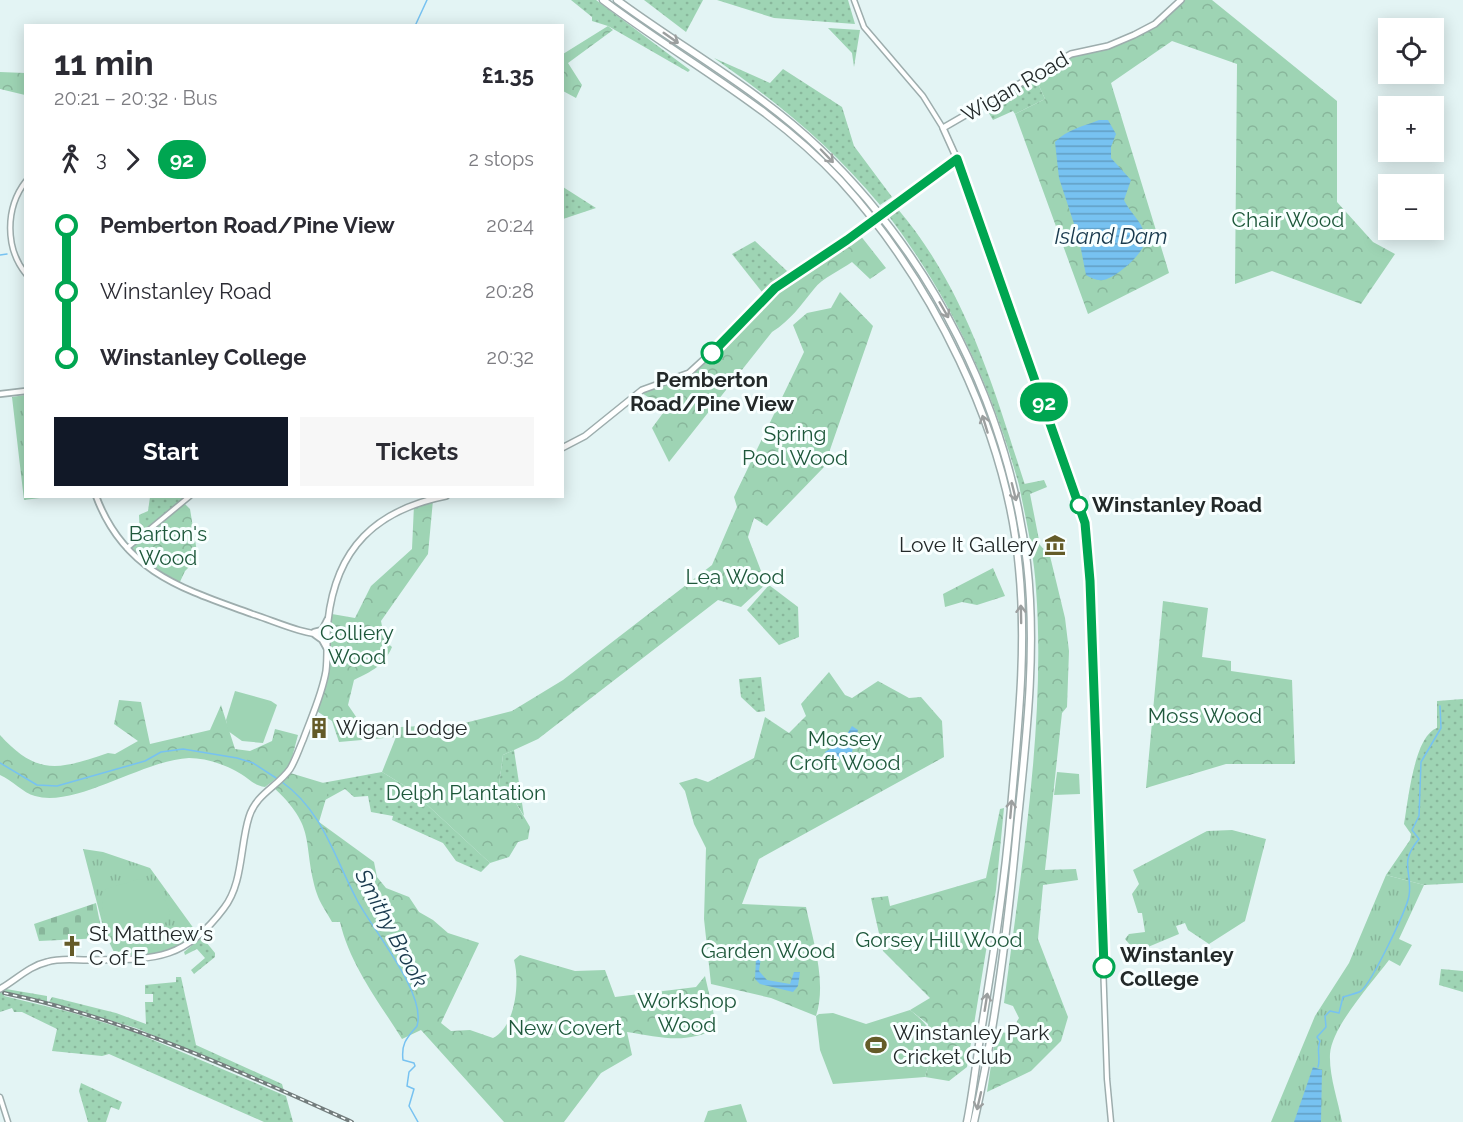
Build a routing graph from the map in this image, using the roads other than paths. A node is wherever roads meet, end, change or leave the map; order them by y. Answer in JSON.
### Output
{"nodes":[{"id":1,"x":617,"y":0,"type":"edge"},
{"id":2,"x":854,"y":0,"type":"edge"},
{"id":3,"x":1181,"y":0,"type":"edge"},
{"id":4,"x":603,"y":1,"type":"edge"},
{"id":5,"x":943,"y":128,"type":"junction"},
{"id":6,"x":957,"y":159,"type":"junction"},
{"id":7,"x":24,"y":186,"type":"edge"},
{"id":8,"x":24,"y":271,"type":"edge"},
{"id":9,"x":24,"y":391,"type":"edge"},
{"id":10,"x":0,"y":394,"type":"edge"},
{"id":11,"x":564,"y":447,"type":"edge"},
{"id":12,"x":97,"y":498,"type":"edge"},
{"id":13,"x":188,"y":498,"type":"edge"},
{"id":14,"x":438,"y":498,"type":"edge"},
{"id":15,"x":127,"y":548,"type":"junction"},
{"id":16,"x":329,"y":615,"type":"junction"},
{"id":17,"x":300,"y":631,"type":"junction"},
{"id":18,"x":313,"y":634,"type":"junction"},
{"id":19,"x":327,"y":635,"type":"junction"},
{"id":20,"x":327,"y":650,"type":"junction"},
{"id":21,"x":0,"y":989,"type":"edge"},
{"id":22,"x":0,"y":1097,"type":"edge"},
{"id":23,"x":8,"y":1122,"type":"edge"},
{"id":24,"x":967,"y":1122,"type":"edge"},
{"id":25,"x":974,"y":1122,"type":"edge"},
{"id":26,"x":1111,"y":1122,"type":"edge"}],
"edges":[{"from":1,"to":25,"type":"highway","one_way":true},
{"from":2,"to":5,"type":"street"},
{"from":3,"to":5,"type":"main road","name":"Wigan Road"},
{"from":24,"to":4,"type":"highway","one_way":true},
{"from":5,"to":6,"type":"main road"},
{"from":6,"to":11,"type":"main road","bridge":true},
{"from":6,"to":26,"type":"street"},
{"from":7,"to":8,"type":"street"},
{"from":9,"to":10,"type":"main road"},
{"from":12,"to":15,"type":"main road"},
{"from":13,"to":15,"type":"street"},
{"from":14,"to":16,"type":"main road"},
{"from":15,"to":17,"type":"main road"},
{"from":16,"to":17,"type":"main road"},
{"from":16,"to":19,"type":"main road"},
{"from":17,"to":18,"type":"main road"},
{"from":18,"to":19,"type":"main road"},
{"from":18,"to":20,"type":"main road"},
{"from":19,"to":20,"type":"main road"},
{"from":20,"to":21,"type":"main road"},
{"from":22,"to":23,"type":"street"}]}
